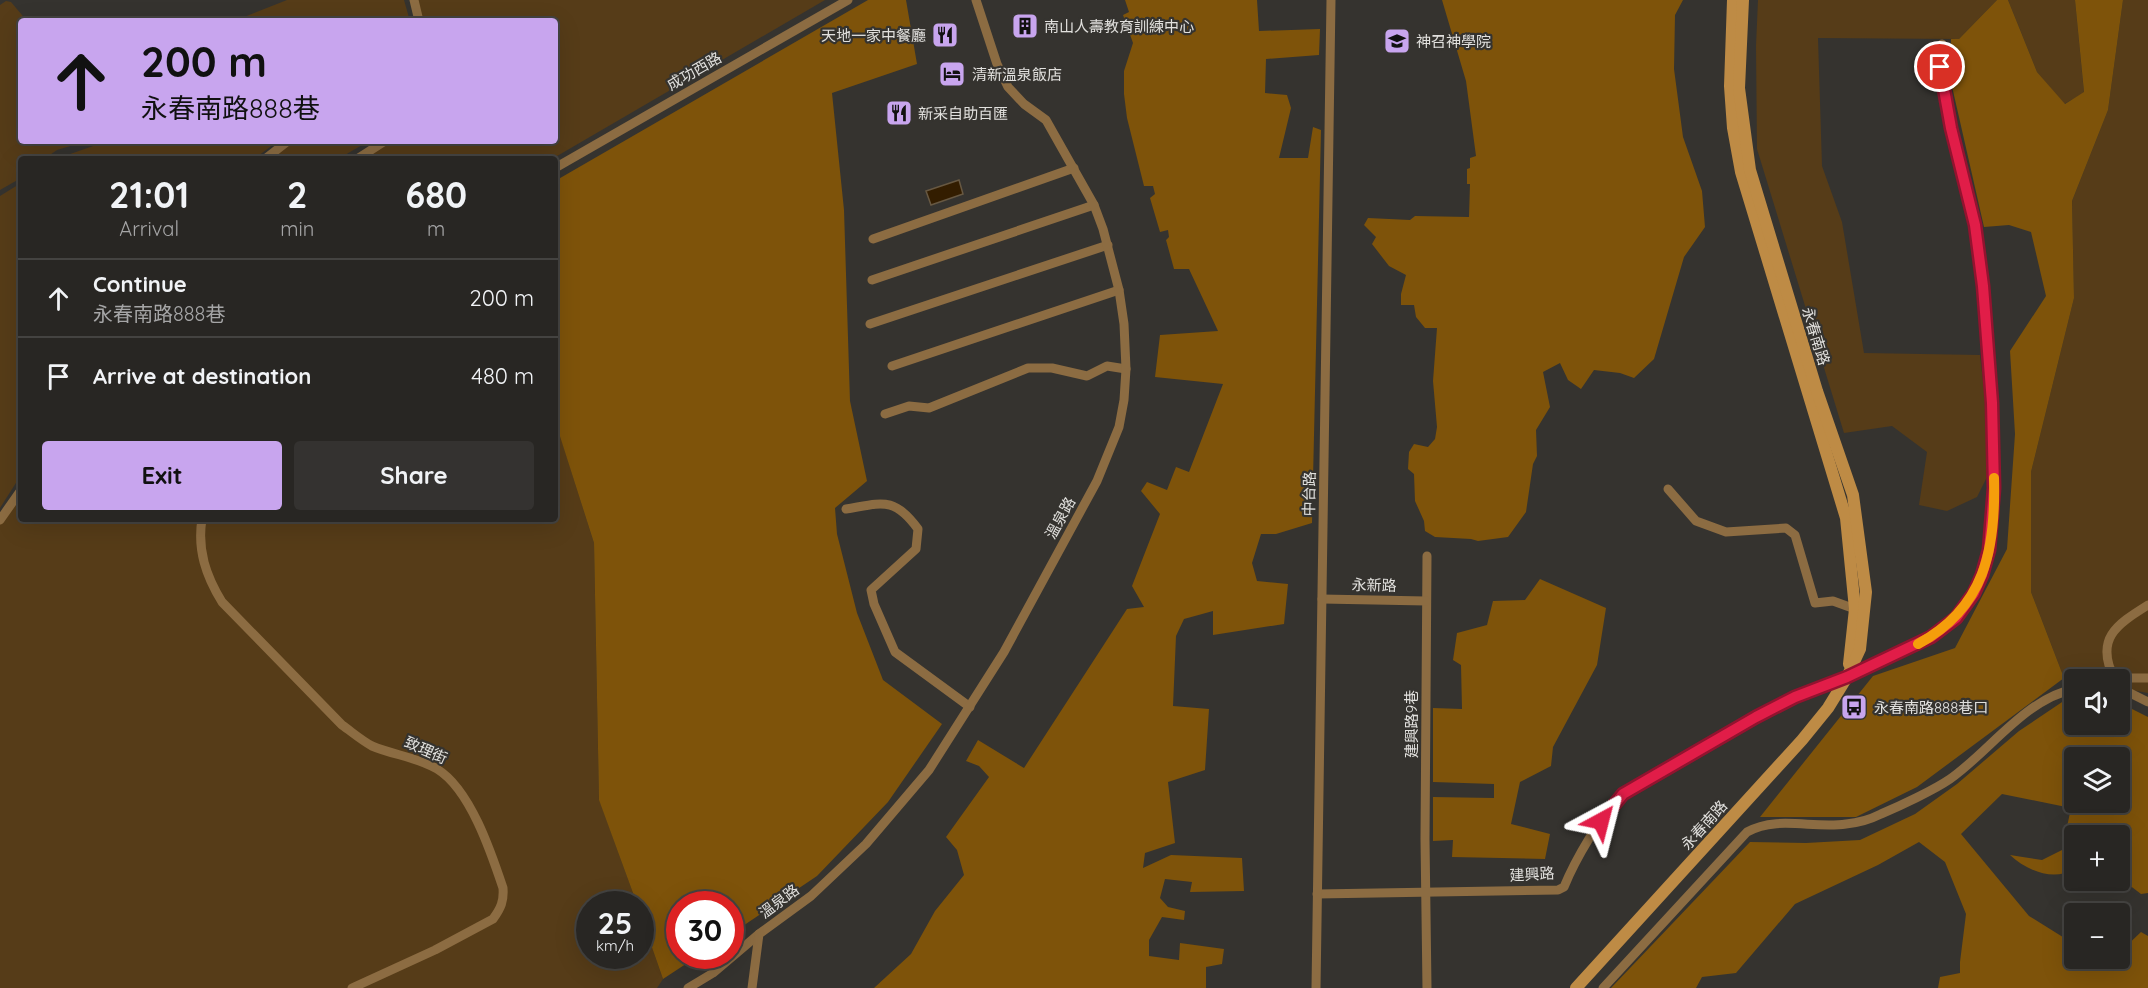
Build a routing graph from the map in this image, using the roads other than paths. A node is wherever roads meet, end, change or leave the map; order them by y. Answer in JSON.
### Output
{"nodes":[{"id":1,"x":414,"y":0,"type":"edge"},
{"id":2,"x":848,"y":0,"type":"edge"},
{"id":3,"x":976,"y":0,"type":"edge"},
{"id":4,"x":1331,"y":0,"type":"edge"},
{"id":5,"x":1733,"y":0,"type":"edge"},
{"id":6,"x":1743,"y":0,"type":"edge"},
{"id":7,"x":418,"y":18,"type":"edge"},
{"id":8,"x":1942,"y":44,"type":"dead end"},
{"id":9,"x":1734,"y":87,"type":"junction"},
{"id":10,"x":284,"y":144,"type":"edge"},
{"id":11,"x":380,"y":144,"type":"edge"},
{"id":12,"x":269,"y":156,"type":"edge"},
{"id":13,"x":362,"y":156,"type":"edge"},
{"id":14,"x":558,"y":166,"type":"edge"},
{"id":15,"x":1074,"y":168,"type":"junction"},
{"id":16,"x":1746,"y":171,"type":"junction"},
{"id":17,"x":1094,"y":205,"type":"junction"},
{"id":18,"x":873,"y":239,"type":"dead end"},
{"id":19,"x":1108,"y":245,"type":"junction"},
{"id":20,"x":872,"y":280,"type":"dead end"},
{"id":21,"x":1119,"y":290,"type":"junction"},
{"id":22,"x":870,"y":324,"type":"dead end"},
{"id":23,"x":892,"y":366,"type":"dead end"},
{"id":24,"x":1126,"y":369,"type":"junction"},
{"id":25,"x":885,"y":414,"type":"dead end"},
{"id":26,"x":1668,"y":489,"type":"dead end"},
{"id":27,"x":18,"y":494,"type":"edge"},
{"id":28,"x":846,"y":509,"type":"dead end"},
{"id":29,"x":0,"y":520,"type":"edge"},
{"id":30,"x":202,"y":522,"type":"edge"},
{"id":31,"x":1427,"y":556,"type":"dead end"},
{"id":32,"x":1322,"y":599,"type":"junction"},
{"id":33,"x":1426,"y":601,"type":"junction"},
{"id":34,"x":2148,"y":605,"type":"edge"},
{"id":35,"x":1855,"y":609,"type":"junction"},
{"id":36,"x":2110,"y":669,"type":"edge"},
{"id":37,"x":1847,"y":677,"type":"junction"},
{"id":38,"x":2130,"y":678,"type":"edge"},
{"id":39,"x":2148,"y":678,"type":"edge"},
{"id":40,"x":2064,"y":691,"type":"edge"},
{"id":41,"x":2130,"y":693,"type":"edge"},
{"id":42,"x":2148,"y":702,"type":"edge"},
{"id":43,"x":970,"y":707,"type":"junction"},
{"id":44,"x":1427,"y":893,"type":"junction"},
{"id":45,"x":1317,"y":894,"type":"junction"},
{"id":46,"x":759,"y":934,"type":"junction"},
{"id":47,"x":352,"y":988,"type":"edge"},
{"id":48,"x":688,"y":988,"type":"edge"},
{"id":49,"x":752,"y":988,"type":"edge"},
{"id":50,"x":1316,"y":988,"type":"edge"},
{"id":51,"x":1427,"y":988,"type":"edge"},
{"id":52,"x":1576,"y":988,"type":"edge"},
{"id":53,"x":1603,"y":988,"type":"edge"}],
"edges":[{"from":1,"to":7,"type":"street"},
{"from":2,"to":14,"type":"street","name":"成功西路"},
{"from":3,"to":15,"type":"street","name":"溫泉路"},
{"from":4,"to":32,"type":"street","name":"中台路"},
{"from":5,"to":9,"type":"street","name":"永春南路"},
{"from":6,"to":9,"type":"street","name":"永春南路"},
{"from":8,"to":37,"type":"street"},
{"from":9,"to":16,"type":"street","name":"永春南路"},
{"from":10,"to":12,"type":"street"},
{"from":11,"to":13,"type":"street"},
{"from":15,"to":17,"type":"street","name":"溫泉路"},
{"from":15,"to":18,"type":"street"},
{"from":16,"to":35,"type":"street","name":"永春南路"},
{"from":16,"to":37,"type":"street","name":"永春南路"},
{"from":17,"to":19,"type":"street","name":"溫泉路"},
{"from":17,"to":20,"type":"street"},
{"from":19,"to":21,"type":"street","name":"溫泉路"},
{"from":19,"to":22,"type":"street"},
{"from":21,"to":23,"type":"street"},
{"from":21,"to":24,"type":"street","name":"溫泉路"},
{"from":24,"to":25,"type":"street"},
{"from":24,"to":43,"type":"street","name":"溫泉路"},
{"from":26,"to":35,"type":"street"},
{"from":27,"to":29,"type":"street"},
{"from":28,"to":43,"type":"street"},
{"from":30,"to":47,"type":"street","name":"致理街"},
{"from":31,"to":33,"type":"street","name":"建興路9巷"},
{"from":32,"to":33,"type":"street","name":"永新路"},
{"from":32,"to":45,"type":"street","name":"中台路"},
{"from":33,"to":44,"type":"street","name":"建興路9巷"},
{"from":34,"to":36,"type":"street"},
{"from":35,"to":37,"type":"street","name":"永春南路"},
{"from":37,"to":44,"type":"street","name":"建興路"},
{"from":37,"to":52,"type":"street","name":"永春南路"},
{"from":38,"to":39,"type":"street"},
{"from":40,"to":53,"type":"street"},
{"from":41,"to":42,"type":"street"},
{"from":43,"to":46,"type":"street","name":"溫泉路"},
{"from":44,"to":45,"type":"street","name":"建興路"},
{"from":44,"to":51,"type":"street","name":"建興路9巷"},
{"from":45,"to":50,"type":"street","name":"中台路"},
{"from":46,"to":48,"type":"street"},
{"from":46,"to":49,"type":"street","name":"溫泉路"}]}
